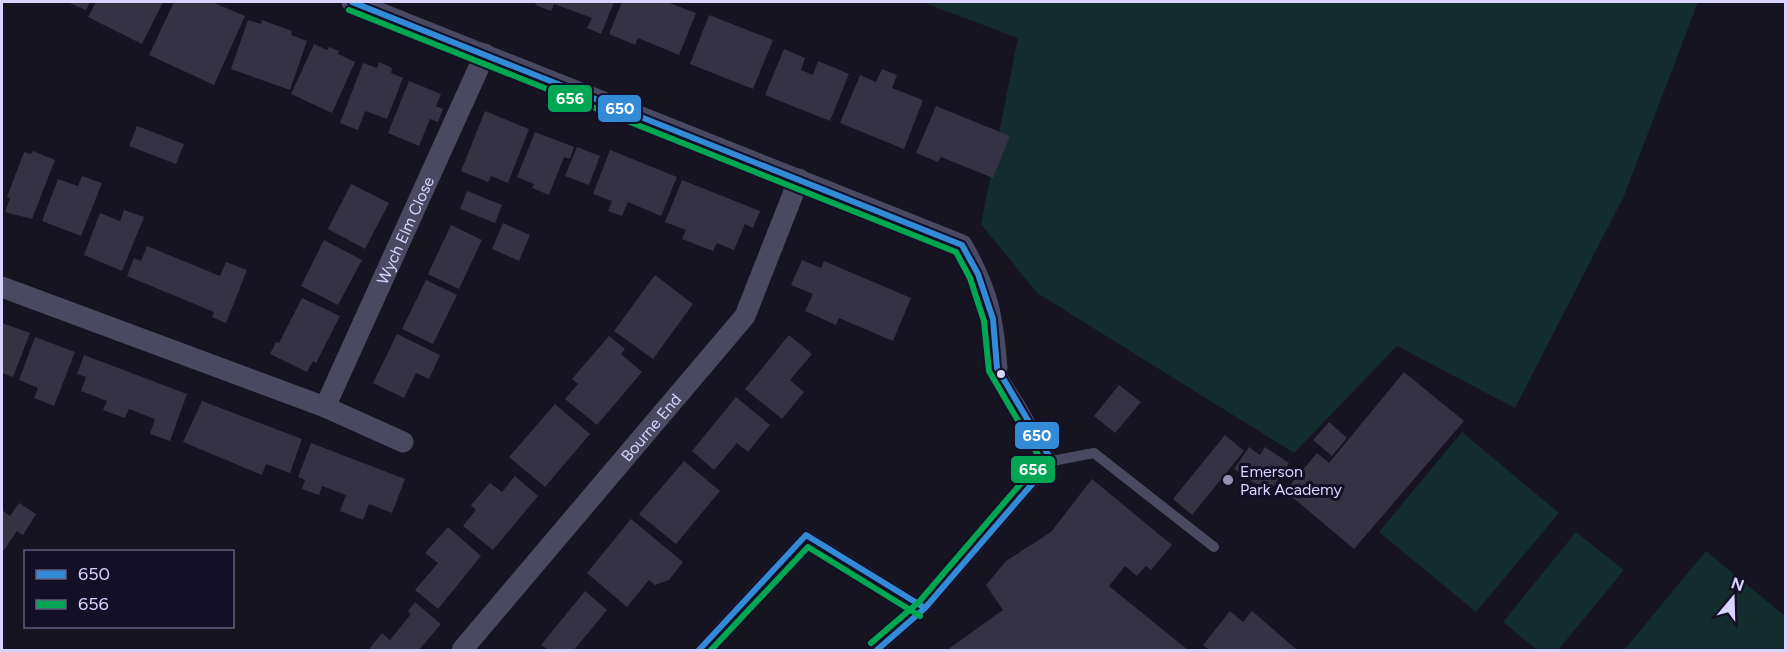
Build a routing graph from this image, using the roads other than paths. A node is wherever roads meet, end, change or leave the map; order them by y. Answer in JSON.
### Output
{"nodes":[{"id":1,"x":352,"y":2,"type":"edge"},
{"id":2,"x":485,"y":54,"type":"junction"},
{"id":3,"x":799,"y":179,"type":"junction"},
{"id":4,"x":2,"y":287,"type":"edge"},
{"id":5,"x":997,"y":369,"type":"joint"},
{"id":6,"x":326,"y":407,"type":"junction"},
{"id":7,"x":403,"y":442,"type":"dead end"},
{"id":8,"x":1052,"y":461,"type":"junction"},
{"id":9,"x":1214,"y":547,"type":"dead end"},
{"id":10,"x":925,"y":608,"type":"junction"},
{"id":11,"x":462,"y":651,"type":"edge"},
{"id":12,"x":699,"y":651,"type":"edge"},
{"id":13,"x":877,"y":651,"type":"edge"}],
"edges":[{"from":1,"to":2,"type":"street"},
{"from":2,"to":3,"type":"street"},
{"from":2,"to":6,"type":"street","name":"Wych Elm Close"},
{"from":3,"to":5,"type":"street"},
{"from":3,"to":11,"type":"street","name":"Bourne End"},
{"from":4,"to":6,"type":"street"},
{"from":5,"to":8,"type":"lane"},
{"from":6,"to":7,"type":"street"},
{"from":8,"to":9,"type":"lane"},
{"from":8,"to":10,"type":"lane"},
{"from":10,"to":12,"type":"lane"},
{"from":10,"to":13,"type":"lane"}]}
